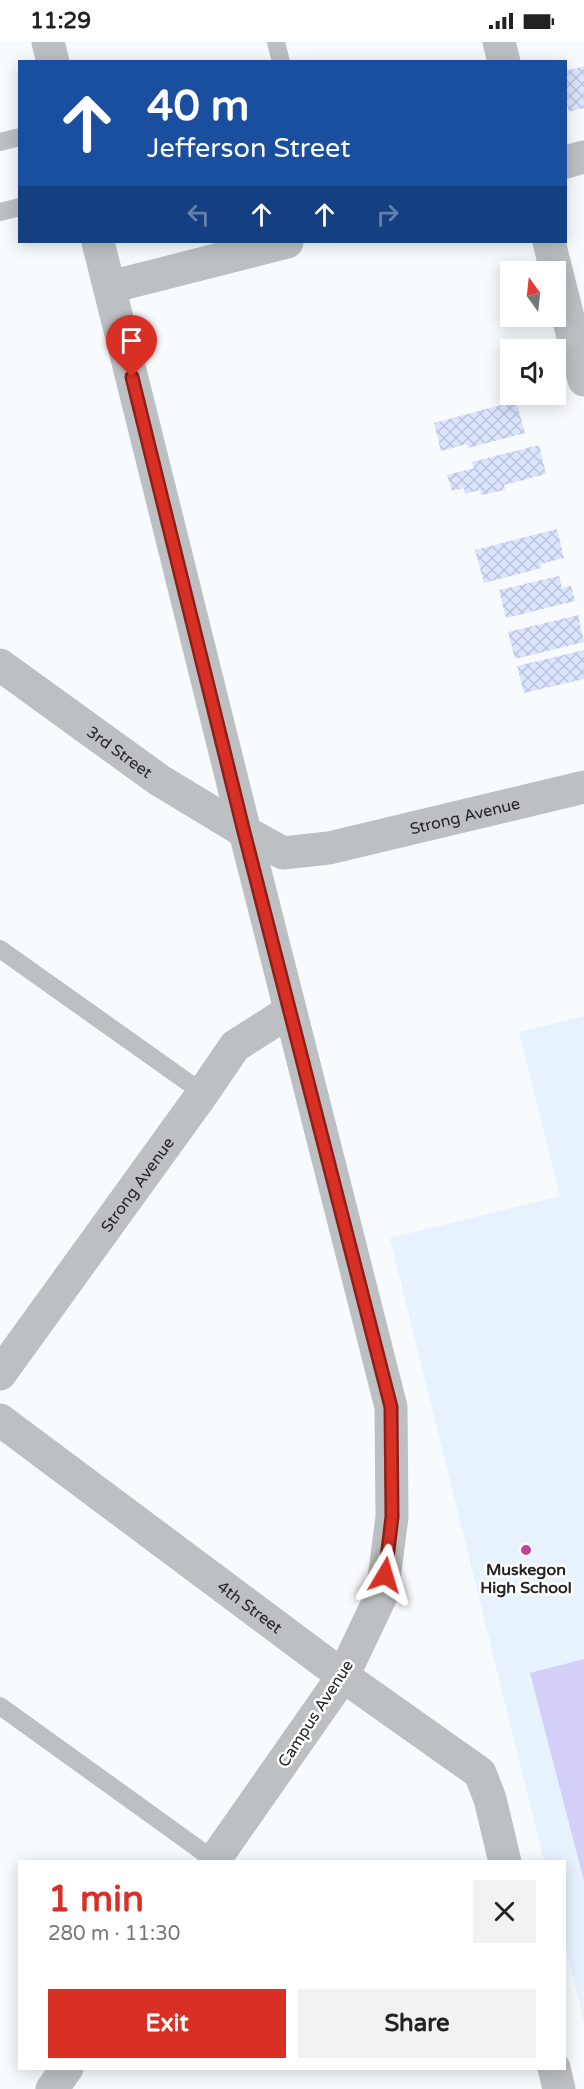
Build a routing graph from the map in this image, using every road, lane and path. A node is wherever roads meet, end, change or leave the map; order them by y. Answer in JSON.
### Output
{"nodes":[{"id":1,"x":48,"y":42,"type":"edge"},
{"id":2,"x":276,"y":42,"type":"edge"},
{"id":3,"x":499,"y":42,"type":"edge"},
{"id":4,"x":52,"y":60,"type":"edge"},
{"id":5,"x":280,"y":60,"type":"edge"},
{"id":6,"x":504,"y":60,"type":"edge"},
{"id":7,"x":18,"y":138,"type":"edge"},
{"id":8,"x":0,"y":142,"type":"edge"},
{"id":9,"x":584,"y":157,"type":"edge"},
{"id":10,"x":567,"y":162,"type":"edge"},
{"id":11,"x":18,"y":208,"type":"edge"},
{"id":12,"x":0,"y":212,"type":"edge"},
{"id":13,"x":99,"y":243,"type":"edge"},
{"id":14,"x":283,"y":243,"type":"edge"},
{"id":15,"x":549,"y":243,"type":"edge"},
{"id":16,"x":110,"y":287,"type":"junction"},
{"id":17,"x":580,"y":344,"type":"edge"},
{"id":18,"x":584,"y":380,"type":"edge"},
{"id":19,"x":0,"y":665,"type":"edge"},
{"id":20,"x":584,"y":787,"type":"edge"},
{"id":21,"x":244,"y":832,"type":"junction"},
{"id":22,"x":3,"y":956,"type":"edge"},
{"id":23,"x":290,"y":1011,"type":"junction"},
{"id":24,"x":203,"y":1093,"type":"junction"},
{"id":25,"x":0,"y":1374,"type":"edge"},
{"id":26,"x":0,"y":1420,"type":"edge"},
{"id":27,"x":343,"y":1676,"type":"junction"},
{"id":28,"x":0,"y":1706,"type":"edge"},
{"id":29,"x":212,"y":1860,"type":"edge"},
{"id":30,"x":214,"y":1860,"type":"edge"},
{"id":31,"x":505,"y":1860,"type":"edge"},
{"id":32,"x":66,"y":2070,"type":"edge"},
{"id":33,"x":554,"y":2070,"type":"edge"},
{"id":34,"x":52,"y":2089,"type":"edge"},
{"id":35,"x":559,"y":2089,"type":"edge"}],
"edges":[{"from":1,"to":4,"type":"street"},
{"from":2,"to":5,"type":"lane"},
{"from":3,"to":6,"type":"street"},
{"from":7,"to":8,"type":"lane"},
{"from":9,"to":10,"type":"street"},
{"from":11,"to":12,"type":"lane"},
{"from":13,"to":16,"type":"street","name":"Campus Avenue"},
{"from":14,"to":16,"type":"street"},
{"from":15,"to":17,"type":"street"},
{"from":16,"to":21,"type":"street","name":"Campus Avenue"},
{"from":17,"to":18,"type":"street"},
{"from":19,"to":21,"type":"street","name":"3rd Street"},
{"from":20,"to":21,"type":"street","name":"Strong Avenue"},
{"from":21,"to":23,"type":"street","name":"Campus Avenue"},
{"from":22,"to":24,"type":"lane"},
{"from":23,"to":24,"type":"street","name":"Strong Avenue"},
{"from":23,"to":27,"type":"street","name":"Campus Avenue"},
{"from":24,"to":25,"type":"street","name":"Strong Avenue"},
{"from":26,"to":27,"type":"street","name":"4th Street"},
{"from":27,"to":30,"type":"street","name":"Campus Avenue"},
{"from":27,"to":31,"type":"street","name":"4th Street"},
{"from":28,"to":29,"type":"lane"},
{"from":32,"to":34,"type":"street"},
{"from":33,"to":35,"type":"street"}]}
